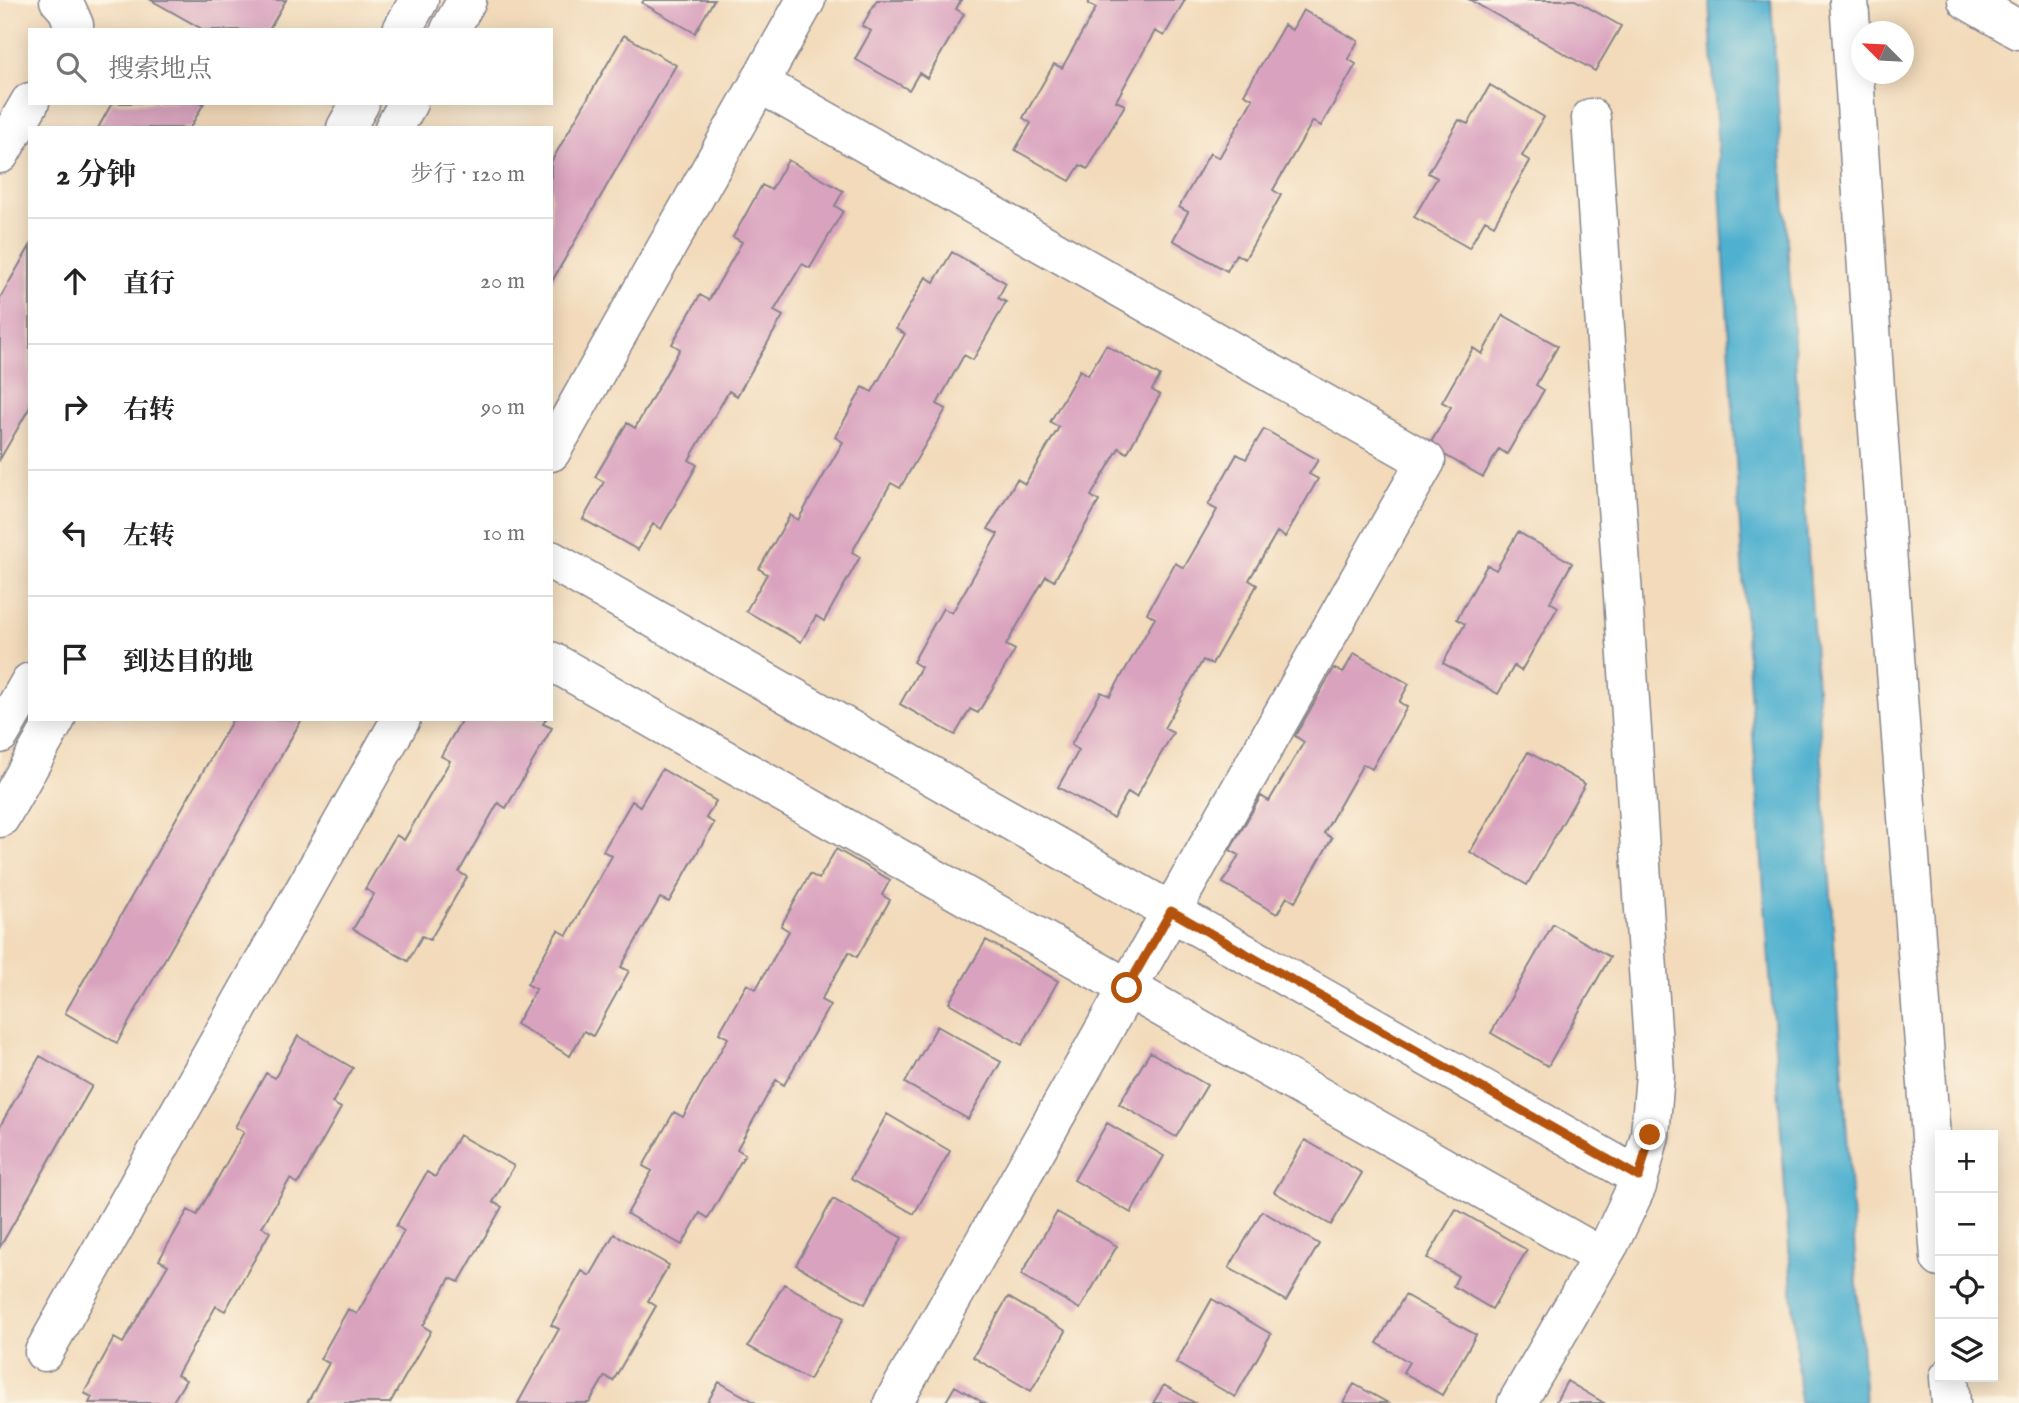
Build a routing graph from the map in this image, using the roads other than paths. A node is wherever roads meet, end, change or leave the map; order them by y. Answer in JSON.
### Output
{"nodes":[{"id":1,"x":59,"y":0,"type":"edge"},
{"id":2,"x":419,"y":0,"type":"edge"},
{"id":3,"x":467,"y":0,"type":"edge"},
{"id":4,"x":806,"y":0,"type":"edge"},
{"id":5,"x":1849,"y":0,"type":"edge"},
{"id":6,"x":1968,"y":0,"type":"edge"},
{"id":7,"x":72,"y":28,"type":"edge"},
{"id":8,"x":403,"y":28,"type":"edge"},
{"id":9,"x":451,"y":28,"type":"edge"},
{"id":10,"x":2019,"y":30,"type":"edge"},
{"id":11,"x":759,"y":83,"type":"junction"},
{"id":12,"x":359,"y":105,"type":"edge"},
{"id":13,"x":407,"y":105,"type":"edge"},
{"id":14,"x":29,"y":116,"type":"edge"},
{"id":15,"x":1591,"y":118,"type":"dead end"},
{"id":16,"x":347,"y":126,"type":"edge"},
{"id":17,"x":395,"y":126,"type":"edge"},
{"id":18,"x":0,"y":154,"type":"edge"},
{"id":19,"x":553,"y":448,"type":"edge"},
{"id":20,"x":553,"y":561,"type":"edge"},
{"id":21,"x":553,"y":662,"type":"edge"},
{"id":22,"x":28,"y":685,"type":"edge"},
{"id":23,"x":55,"y":721,"type":"edge"},
{"id":24,"x":400,"y":721,"type":"edge"},
{"id":25,"x":0,"y":734,"type":"edge"},
{"id":26,"x":0,"y":818,"type":"edge"},
{"id":27,"x":1171,"y":911,"type":"junction"},
{"id":28,"x":1127,"y":988,"type":"junction"},
{"id":29,"x":1639,"y":1177,"type":"junction"},
{"id":30,"x":1602,"y":1256,"type":"junction"},
{"id":31,"x":1940,"y":1256,"type":"edge"},
{"id":32,"x":44,"y":1352,"type":"dead end"},
{"id":33,"x":1949,"y":1382,"type":"edge"},
{"id":34,"x":893,"y":1403,"type":"edge"},
{"id":35,"x":1517,"y":1403,"type":"edge"},
{"id":36,"x":1951,"y":1403,"type":"edge"}],
"edges":[{"from":1,"to":7,"type":"street"},
{"from":2,"to":8,"type":"street"},
{"from":3,"to":9,"type":"street"},
{"from":4,"to":11,"type":"street"},
{"from":5,"to":31,"type":"street"},
{"from":6,"to":10,"type":"street"},
{"from":11,"to":19,"type":"street"},
{"from":11,"to":27,"type":"street"},
{"from":12,"to":16,"type":"street"},
{"from":13,"to":17,"type":"street"},
{"from":14,"to":18,"type":"street"},
{"from":15,"to":29,"type":"street"},
{"from":20,"to":27,"type":"street"},
{"from":21,"to":28,"type":"street"},
{"from":22,"to":25,"type":"street"},
{"from":23,"to":26,"type":"street"},
{"from":24,"to":32,"type":"street"},
{"from":27,"to":28,"type":"street"},
{"from":27,"to":29,"type":"street"},
{"from":28,"to":30,"type":"street"},
{"from":28,"to":34,"type":"street"},
{"from":29,"to":30,"type":"street"},
{"from":30,"to":35,"type":"street"},
{"from":33,"to":36,"type":"street"}]}
